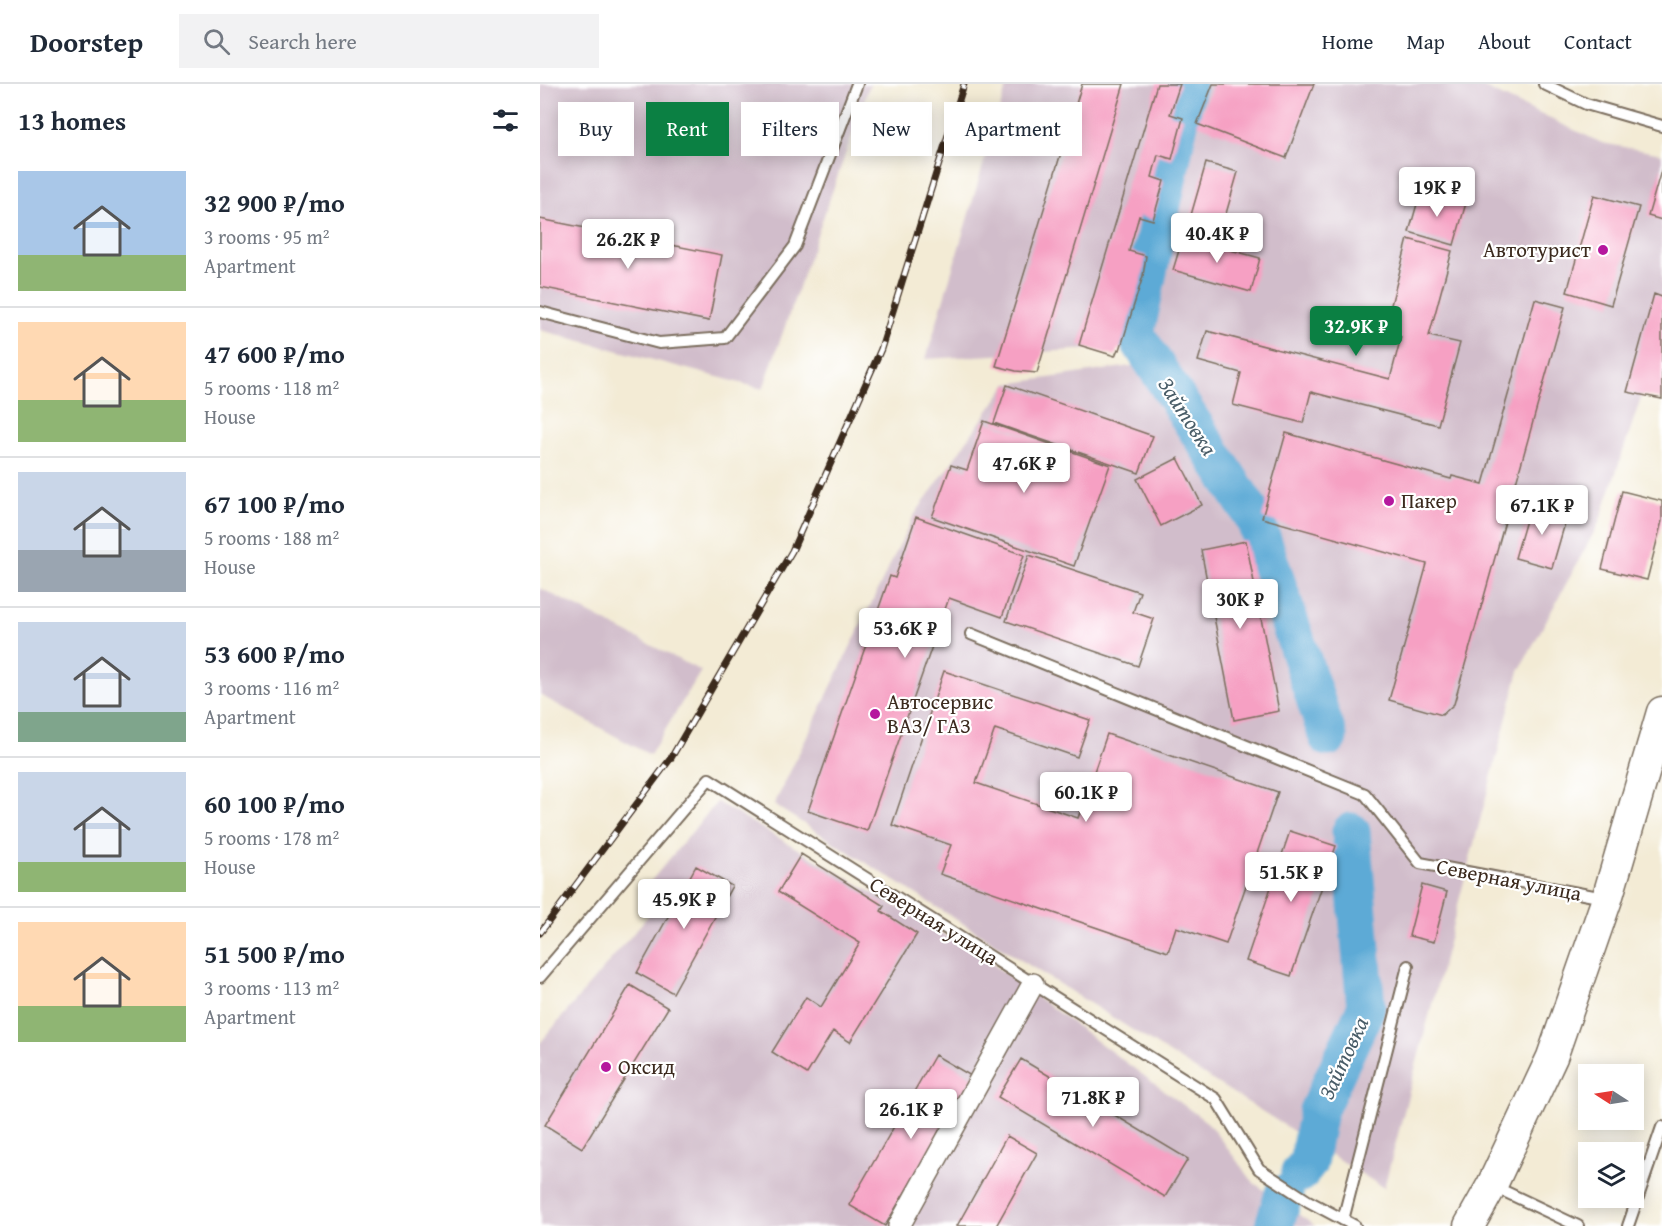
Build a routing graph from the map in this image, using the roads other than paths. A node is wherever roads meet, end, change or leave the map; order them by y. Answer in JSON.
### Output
{"nodes":[{"id":1,"x":857,"y":84,"type":"edge"},
{"id":2,"x":1544,"y":84,"type":"edge"},
{"id":3,"x":1662,"y":126,"type":"edge"},
{"id":4,"x":540,"y":312,"type":"edge"},
{"id":5,"x":971,"y":634,"type":"dead end"},
{"id":6,"x":1662,"y":712,"type":"edge"},
{"id":7,"x":1607,"y":899,"type":"junction"},
{"id":8,"x":1408,"y":966,"type":"dead end"},
{"id":9,"x":540,"y":977,"type":"edge"},
{"id":10,"x":1033,"y":984,"type":"junction"},
{"id":11,"x":1661,"y":1133,"type":"edge"},
{"id":12,"x":1492,"y":1185,"type":"junction"},
{"id":13,"x":1343,"y":1220,"type":"junction"},
{"id":14,"x":899,"y":1226,"type":"edge"},
{"id":15,"x":1355,"y":1226,"type":"edge"},
{"id":16,"x":1469,"y":1226,"type":"edge"},
{"id":17,"x":1578,"y":1226,"type":"edge"},
{"id":18,"x":1628,"y":1226,"type":"edge"}],
"edges":[{"from":1,"to":4,"type":"lane"},
{"from":2,"to":3,"type":"lane"},
{"from":5,"to":7,"type":"lane","name":"Северная улица"},
{"from":6,"to":7,"type":"main road","name":"Северная улица"},
{"from":7,"to":12,"type":"main road","name":"Северная улица"},
{"from":8,"to":13,"type":"lane"},
{"from":9,"to":10,"type":"lane","name":"Северная улица"},
{"from":10,"to":13,"type":"lane","name":"Северная улица"},
{"from":10,"to":14,"type":"street"},
{"from":11,"to":18,"type":"lane"},
{"from":12,"to":16,"type":"main road","name":"Северная улица"},
{"from":12,"to":17,"type":"lane"},
{"from":13,"to":15,"type":"lane","name":"Северная улица"}]}
